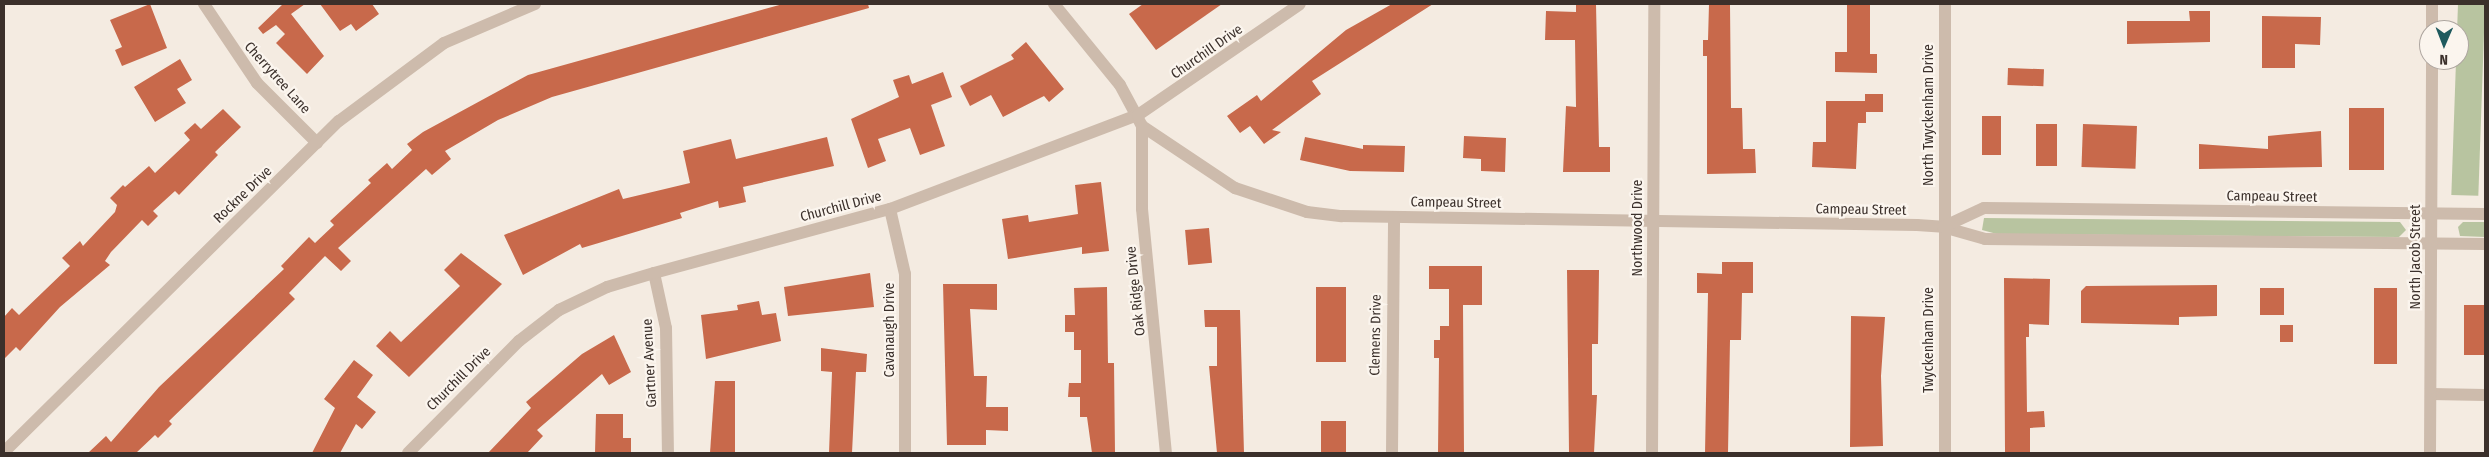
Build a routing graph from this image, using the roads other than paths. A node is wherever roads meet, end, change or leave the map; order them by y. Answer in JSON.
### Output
{"nodes":[{"id":1,"x":204,"y":4,"type":"edge"},
{"id":2,"x":535,"y":4,"type":"edge"},
{"id":3,"x":1054,"y":4,"type":"edge"},
{"id":4,"x":1300,"y":4,"type":"edge"},
{"id":5,"x":1654,"y":4,"type":"edge"},
{"id":6,"x":1944,"y":4,"type":"edge"},
{"id":7,"x":2432,"y":4,"type":"edge"},
{"id":8,"x":2432,"y":20,"type":"edge"},
{"id":9,"x":2432,"y":70,"type":"edge"},
{"id":10,"x":1140,"y":121,"type":"junction"},
{"id":11,"x":317,"y":144,"type":"junction"},
{"id":12,"x":890,"y":209,"type":"junction"},
{"id":13,"x":2431,"y":214,"type":"junction"},
{"id":14,"x":2485,"y":214,"type":"edge"},
{"id":15,"x":1394,"y":217,"type":"junction"},
{"id":16,"x":1653,"y":222,"type":"junction"},
{"id":17,"x":1943,"y":227,"type":"junction"},
{"id":18,"x":2432,"y":243,"type":"junction"},
{"id":19,"x":2485,"y":244,"type":"edge"},
{"id":20,"x":654,"y":273,"type":"junction"},
{"id":21,"x":2431,"y":394,"type":"junction"},
{"id":22,"x":2485,"y":395,"type":"edge"},
{"id":23,"x":4,"y":452,"type":"edge"},
{"id":24,"x":408,"y":453,"type":"edge"},
{"id":25,"x":668,"y":453,"type":"edge"},
{"id":26,"x":905,"y":453,"type":"edge"},
{"id":27,"x":1166,"y":453,"type":"edge"},
{"id":28,"x":1392,"y":453,"type":"edge"},
{"id":29,"x":1652,"y":453,"type":"edge"},
{"id":30,"x":1945,"y":453,"type":"edge"},
{"id":31,"x":2430,"y":453,"type":"edge"}],
"edges":[{"from":1,"to":11,"type":"street","name":"Cherrytree Lane"},
{"from":2,"to":11,"type":"street","name":"Rockne Drive"},
{"from":3,"to":10,"type":"street","name":"Campeau Street"},
{"from":4,"to":10,"type":"street","name":"Churchill Drive"},
{"from":5,"to":16,"type":"street","name":"Northwood Drive"},
{"from":6,"to":17,"type":"street","name":"North Twyckenham Drive"},
{"from":7,"to":8,"type":"street"},
{"from":9,"to":13,"type":"street","name":"North Jacob Street"},
{"from":10,"to":12,"type":"street","name":"Churchill Drive"},
{"from":10,"to":15,"type":"street","name":"Campeau Street"},
{"from":10,"to":27,"type":"street","name":"Oak Ridge Drive"},
{"from":11,"to":23,"type":"street","name":"Rockne Drive"},
{"from":12,"to":20,"type":"street","name":"Churchill Drive"},
{"from":12,"to":26,"type":"street","name":"Cavanaugh Drive"},
{"from":13,"to":14,"type":"street","name":"Campeau Street"},
{"from":13,"to":17,"type":"street","name":"Campeau Street"},
{"from":13,"to":18,"type":"street","name":"North Jacob Street"},
{"from":15,"to":16,"type":"street","name":"Campeau Street"},
{"from":15,"to":28,"type":"street","name":"Clemens Drive"},
{"from":16,"to":17,"type":"street","name":"Campeau Street"},
{"from":16,"to":29,"type":"street","name":"Northwood Drive"},
{"from":17,"to":18,"type":"street","name":"Campeau Street"},
{"from":17,"to":30,"type":"street","name":"Twyckenham Drive"},
{"from":18,"to":19,"type":"street","name":"Campeau Street"},
{"from":18,"to":21,"type":"street","name":"North Jacob Street"},
{"from":20,"to":24,"type":"street","name":"Churchill Drive"},
{"from":20,"to":25,"type":"street","name":"Gartner Avenue"},
{"from":21,"to":22,"type":"street"},
{"from":21,"to":31,"type":"street","name":"North Jacob Street"}]}
